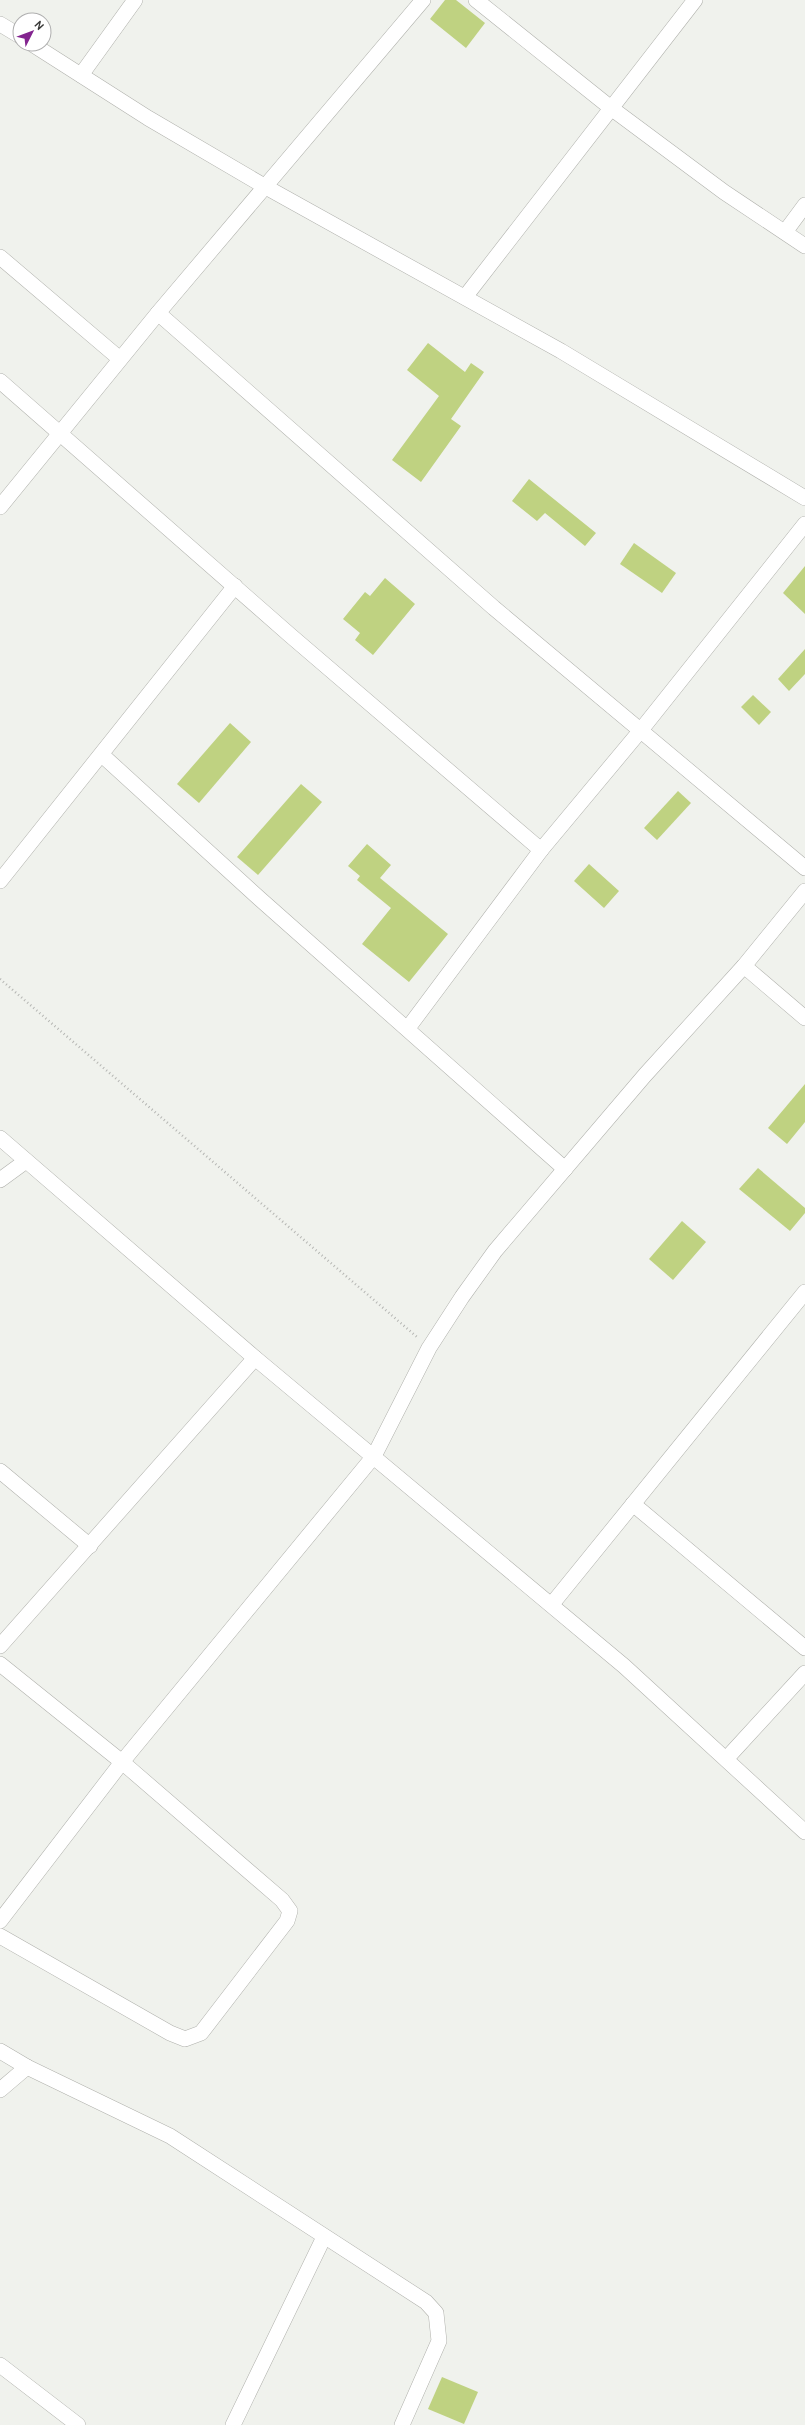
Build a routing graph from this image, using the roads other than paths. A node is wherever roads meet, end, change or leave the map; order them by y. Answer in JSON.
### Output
{"nodes":[{"id":1,"x":135,"y":0,"type":"edge"},
{"id":2,"x":423,"y":0,"type":"edge"},
{"id":3,"x":476,"y":0,"type":"edge"},
{"id":4,"x":695,"y":0,"type":"edge"},
{"id":5,"x":0,"y":24,"type":"edge"},
{"id":6,"x":12,"y":31,"type":"edge"},
{"id":7,"x":45,"y":52,"type":"edge"},
{"id":8,"x":81,"y":75,"type":"junction"},
{"id":9,"x":612,"y":108,"type":"junction"},
{"id":10,"x":264,"y":186,"type":"junction"},
{"id":11,"x":805,"y":205,"type":"edge"},
{"id":12,"x":785,"y":232,"type":"junction"},
{"id":13,"x":805,"y":246,"type":"edge"},
{"id":14,"x":0,"y":257,"type":"edge"},
{"id":15,"x":465,"y":297,"type":"junction"},
{"id":16,"x":158,"y":313,"type":"junction"},
{"id":17,"x":120,"y":359,"type":"junction"},
{"id":18,"x":0,"y":381,"type":"edge"},
{"id":19,"x":59,"y":434,"type":"junction"},
{"id":20,"x":805,"y":498,"type":"edge"},
{"id":21,"x":0,"y":507,"type":"edge"},
{"id":22,"x":805,"y":524,"type":"edge"},
{"id":23,"x":235,"y":586,"type":"junction"},
{"id":24,"x":641,"y":730,"type":"junction"},
{"id":25,"x":102,"y":755,"type":"junction"},
{"id":26,"x":541,"y":850,"type":"junction"},
{"id":27,"x":805,"y":868,"type":"edge"},
{"id":28,"x":0,"y":881,"type":"edge"},
{"id":29,"x":805,"y":891,"type":"edge"},
{"id":30,"x":744,"y":966,"type":"junction"},
{"id":31,"x":805,"y":1018,"type":"edge"},
{"id":32,"x":408,"y":1028,"type":"junction"},
{"id":33,"x":0,"y":1138,"type":"edge"},
{"id":34,"x":26,"y":1161,"type":"junction"},
{"id":35,"x":565,"y":1169,"type":"junction"},
{"id":36,"x":0,"y":1180,"type":"edge"},
{"id":37,"x":805,"y":1292,"type":"edge"},
{"id":38,"x":256,"y":1358,"type":"junction"},
{"id":39,"x":374,"y":1456,"type":"junction"},
{"id":40,"x":0,"y":1471,"type":"edge"},
{"id":41,"x":633,"y":1504,"type":"junction"},
{"id":42,"x":90,"y":1546,"type":"junction"},
{"id":43,"x":552,"y":1604,"type":"junction"},
{"id":44,"x":0,"y":1646,"type":"edge"},
{"id":45,"x":805,"y":1648,"type":"edge"},
{"id":46,"x":0,"y":1664,"type":"edge"},
{"id":47,"x":805,"y":1673,"type":"edge"},
{"id":48,"x":727,"y":1758,"type":"junction"},
{"id":49,"x":122,"y":1762,"type":"junction"},
{"id":50,"x":805,"y":1832,"type":"edge"},
{"id":51,"x":0,"y":1922,"type":"edge"},
{"id":52,"x":0,"y":1936,"type":"edge"},
{"id":53,"x":0,"y":2051,"type":"edge"},
{"id":54,"x":27,"y":2067,"type":"junction"},
{"id":55,"x":0,"y":2090,"type":"edge"},
{"id":56,"x":324,"y":2237,"type":"junction"},
{"id":57,"x":0,"y":2365,"type":"edge"},
{"id":58,"x":78,"y":2425,"type":"edge"},
{"id":59,"x":234,"y":2425,"type":"edge"},
{"id":60,"x":402,"y":2425,"type":"edge"}],
"edges":[{"from":1,"to":8,"type":"street"},
{"from":2,"to":10,"type":"street"},
{"from":3,"to":9,"type":"street"},
{"from":4,"to":9,"type":"street"},
{"from":5,"to":6,"type":"street"},
{"from":7,"to":8,"type":"street"},
{"from":8,"to":10,"type":"street"},
{"from":9,"to":12,"type":"street"},
{"from":9,"to":15,"type":"street"},
{"from":10,"to":15,"type":"street"},
{"from":10,"to":16,"type":"street"},
{"from":11,"to":12,"type":"street"},
{"from":12,"to":13,"type":"street"},
{"from":14,"to":17,"type":"street"},
{"from":15,"to":20,"type":"street"},
{"from":16,"to":17,"type":"street"},
{"from":16,"to":24,"type":"street"},
{"from":17,"to":19,"type":"street"},
{"from":18,"to":19,"type":"street"},
{"from":19,"to":21,"type":"street"},
{"from":19,"to":23,"type":"street"},
{"from":22,"to":24,"type":"street"},
{"from":23,"to":25,"type":"street"},
{"from":23,"to":26,"type":"street"},
{"from":24,"to":26,"type":"street"},
{"from":24,"to":27,"type":"street"},
{"from":25,"to":28,"type":"street"},
{"from":25,"to":32,"type":"street"},
{"from":26,"to":32,"type":"street"},
{"from":29,"to":30,"type":"street"},
{"from":30,"to":31,"type":"street"},
{"from":30,"to":35,"type":"street"},
{"from":32,"to":35,"type":"street"},
{"from":33,"to":34,"type":"street"},
{"from":34,"to":36,"type":"street"},
{"from":34,"to":38,"type":"street"},
{"from":35,"to":39,"type":"street"},
{"from":37,"to":41,"type":"street"},
{"from":38,"to":39,"type":"street"},
{"from":38,"to":42,"type":"street"},
{"from":39,"to":43,"type":"street"},
{"from":39,"to":49,"type":"street"},
{"from":40,"to":42,"type":"street"},
{"from":41,"to":43,"type":"street"},
{"from":41,"to":45,"type":"street"},
{"from":42,"to":44,"type":"street"},
{"from":43,"to":48,"type":"street"},
{"from":46,"to":49,"type":"street"},
{"from":47,"to":48,"type":"street"},
{"from":48,"to":50,"type":"street"},
{"from":49,"to":51,"type":"street"},
{"from":49,"to":52,"type":"street"},
{"from":53,"to":54,"type":"street"},
{"from":54,"to":55,"type":"street"},
{"from":54,"to":56,"type":"street"},
{"from":56,"to":59,"type":"street"},
{"from":56,"to":60,"type":"street"},
{"from":57,"to":58,"type":"street"}]}
